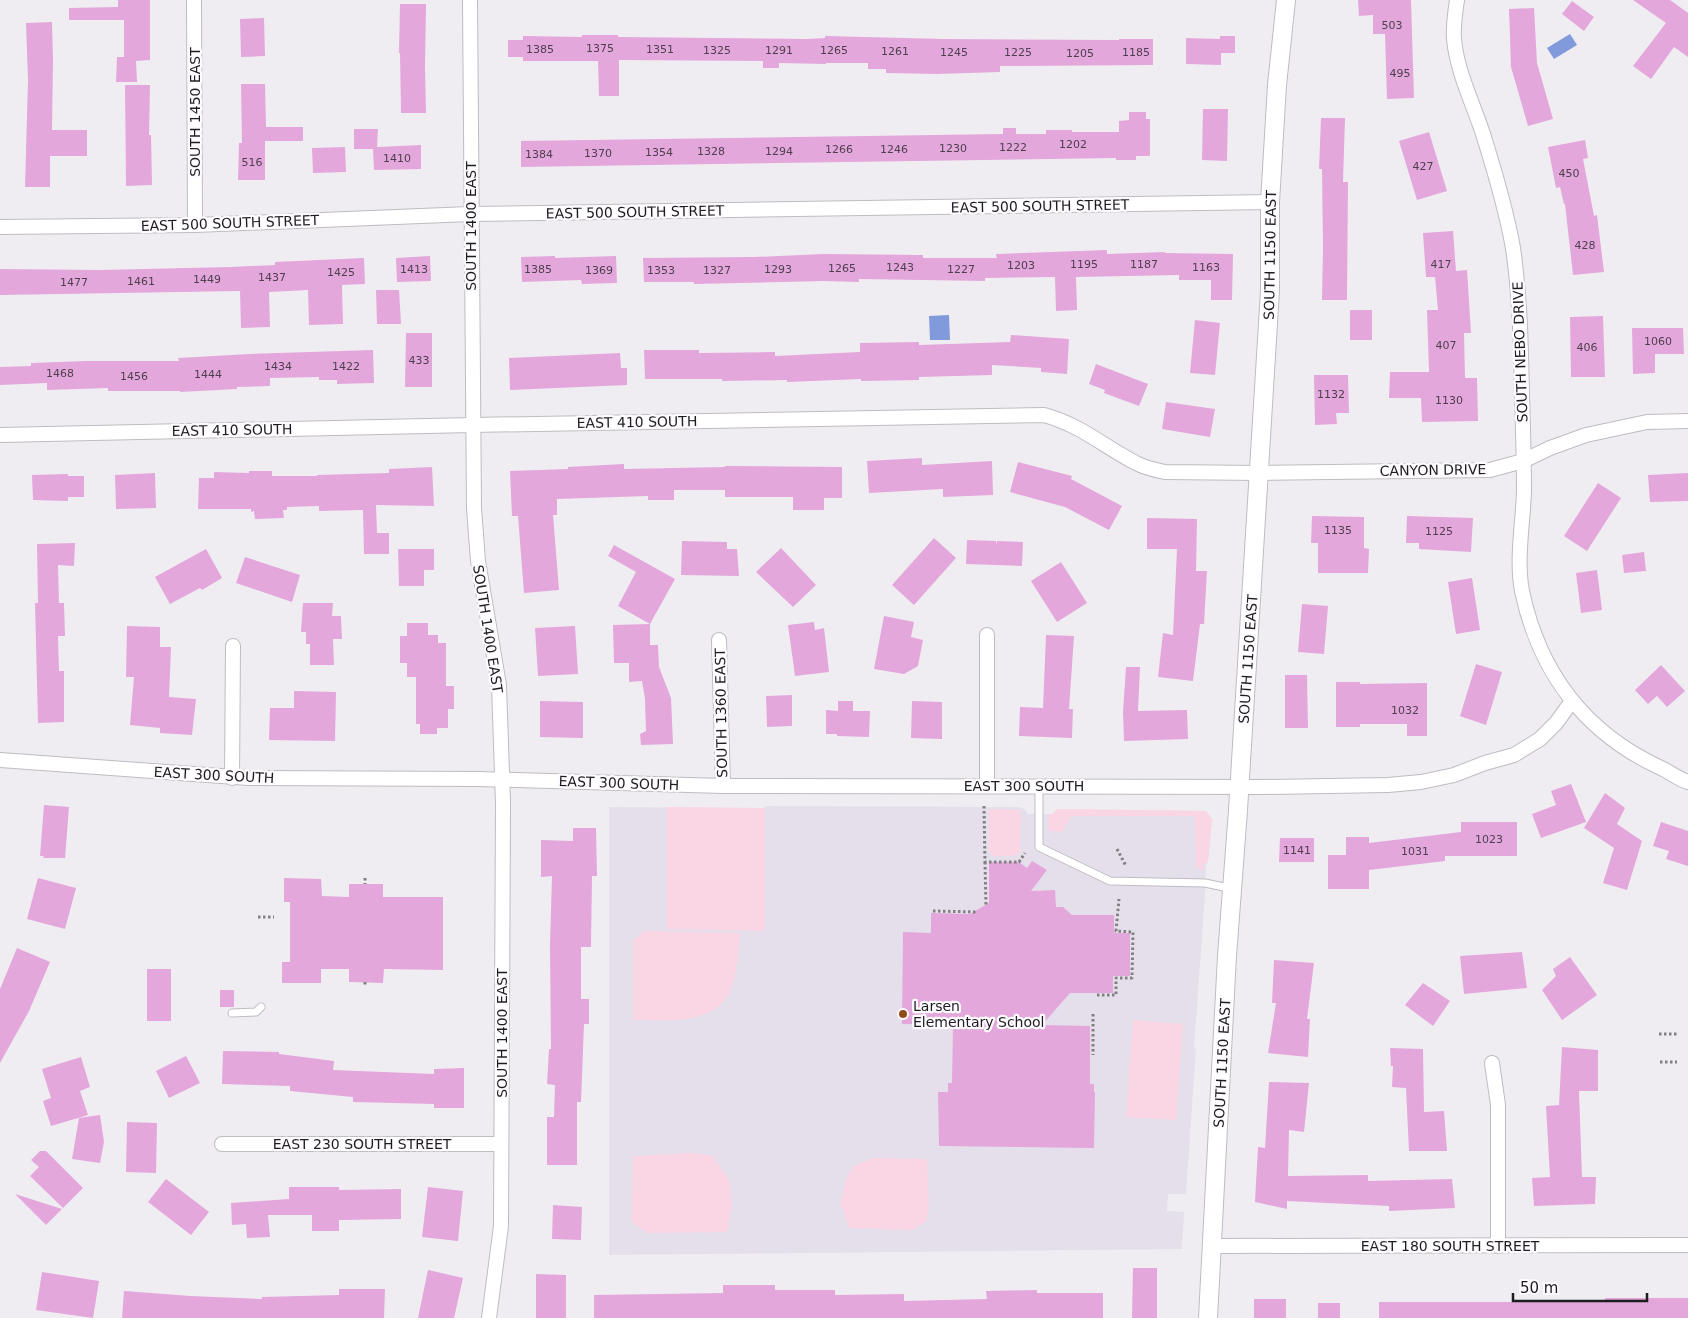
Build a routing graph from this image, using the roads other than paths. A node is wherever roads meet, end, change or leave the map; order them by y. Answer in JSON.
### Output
{"nodes":[{"id":1,"x":194,"y":0,"type":"edge"},
{"id":2,"x":470,"y":0,"type":"edge"},
{"id":3,"x":1286,"y":0,"type":"edge"},
{"id":4,"x":1457,"y":0,"type":"edge"},
{"id":5,"x":1270,"y":202,"type":"junction"},
{"id":6,"x":470,"y":214,"type":"junction"},
{"id":7,"x":195,"y":225,"type":"junction"},
{"id":8,"x":0,"y":227,"type":"edge"},
{"id":9,"x":1688,"y":421,"type":"edge"},
{"id":10,"x":473,"y":425,"type":"junction"},
{"id":11,"x":0,"y":435,"type":"edge"},
{"id":12,"x":1523,"y":461,"type":"junction"},
{"id":13,"x":1260,"y":473,"type":"junction"},
{"id":14,"x":987,"y":635,"type":"dead end"},
{"id":15,"x":719,"y":640,"type":"dead end"},
{"id":16,"x":233,"y":646,"type":"dead end"},
{"id":17,"x":1572,"y":701,"type":"junction"},
{"id":18,"x":0,"y":760,"type":"edge"},
{"id":19,"x":232,"y":778,"type":"junction"},
{"id":20,"x":502,"y":780,"type":"junction"},
{"id":21,"x":1688,"y":782,"type":"edge"},
{"id":22,"x":723,"y":786,"type":"junction"},
{"id":23,"x":987,"y":786,"type":"junction"},
{"id":24,"x":1239,"y":786,"type":"junction"},
{"id":25,"x":1039,"y":787,"type":"junction"},
{"id":26,"x":1233,"y":888,"type":"junction"},
{"id":27,"x":262,"y":1007,"type":"dead end"},
{"id":28,"x":232,"y":1013,"type":"dead end"},
{"id":29,"x":1492,"y":1063,"type":"dead end"},
{"id":30,"x":222,"y":1144,"type":"dead end"},
{"id":31,"x":501,"y":1144,"type":"junction"},
{"id":32,"x":1688,"y":1245,"type":"edge"},
{"id":33,"x":1212,"y":1246,"type":"junction"},
{"id":34,"x":1498,"y":1246,"type":"junction"},
{"id":35,"x":489,"y":1318,"type":"edge"},
{"id":36,"x":1208,"y":1318,"type":"edge"}],
"edges":[{"from":1,"to":7,"type":"street","name":"SOUTH 1450 EAST"},
{"from":2,"to":6,"type":"street","name":"SOUTH 1400 EAST"},
{"from":3,"to":5,"type":"street","name":"SOUTH 1150 EAST"},
{"from":4,"to":12,"type":"street","name":"SOUTH NEBO DRIVE"},
{"from":5,"to":6,"type":"street","name":"EAST 500 SOUTH STREET"},
{"from":5,"to":13,"type":"street","name":"SOUTH 1150 EAST"},
{"from":6,"to":7,"type":"street","name":"EAST 500 SOUTH STREET"},
{"from":6,"to":10,"type":"street","name":"SOUTH 1400 EAST"},
{"from":7,"to":8,"type":"street","name":"EAST 500 SOUTH STREET"},
{"from":9,"to":12,"type":"street","name":"CANYON DRIVE"},
{"from":10,"to":11,"type":"street","name":"EAST 410 SOUTH"},
{"from":10,"to":13,"type":"street","name":"EAST 410 SOUTH"},
{"from":10,"to":20,"type":"street","name":"SOUTH 1400 EAST"},
{"from":12,"to":13,"type":"street","name":"CANYON DRIVE"},
{"from":12,"to":17,"type":"street","name":"SOUTH NEBO DRIVE"},
{"from":13,"to":24,"type":"street","name":"SOUTH 1150 EAST"},
{"from":14,"to":23,"type":"street"},
{"from":15,"to":22,"type":"street","name":"SOUTH 1360 EAST"},
{"from":16,"to":19,"type":"street"},
{"from":17,"to":21,"type":"street","name":"SOUTH NEBO DRIVE"},
{"from":17,"to":24,"type":"street","name":"EAST 300 SOUTH"},
{"from":18,"to":19,"type":"street","name":"EAST 300 SOUTH"},
{"from":19,"to":20,"type":"street","name":"EAST 300 SOUTH"},
{"from":20,"to":22,"type":"street","name":"EAST 300 SOUTH"},
{"from":20,"to":31,"type":"street","name":"SOUTH 1400 EAST"},
{"from":22,"to":23,"type":"street","name":"EAST 300 SOUTH"},
{"from":23,"to":25,"type":"street","name":"EAST 300 SOUTH"},
{"from":24,"to":25,"type":"street","name":"EAST 300 SOUTH"},
{"from":24,"to":26,"type":"street","name":"SOUTH 1150 EAST"},
{"from":25,"to":26,"type":"lane"},
{"from":26,"to":33,"type":"street","name":"SOUTH 1150 EAST"},
{"from":27,"to":28,"type":"lane"},
{"from":29,"to":34,"type":"street"},
{"from":30,"to":31,"type":"street","name":"EAST 230 SOUTH STREET"},
{"from":31,"to":35,"type":"street","name":"SOUTH 1400 EAST"},
{"from":32,"to":34,"type":"street","name":"EAST 180 SOUTH STREET"},
{"from":33,"to":34,"type":"street","name":"EAST 180 SOUTH STREET"},
{"from":33,"to":36,"type":"street","name":"SOUTH 1150 EAST"}]}
